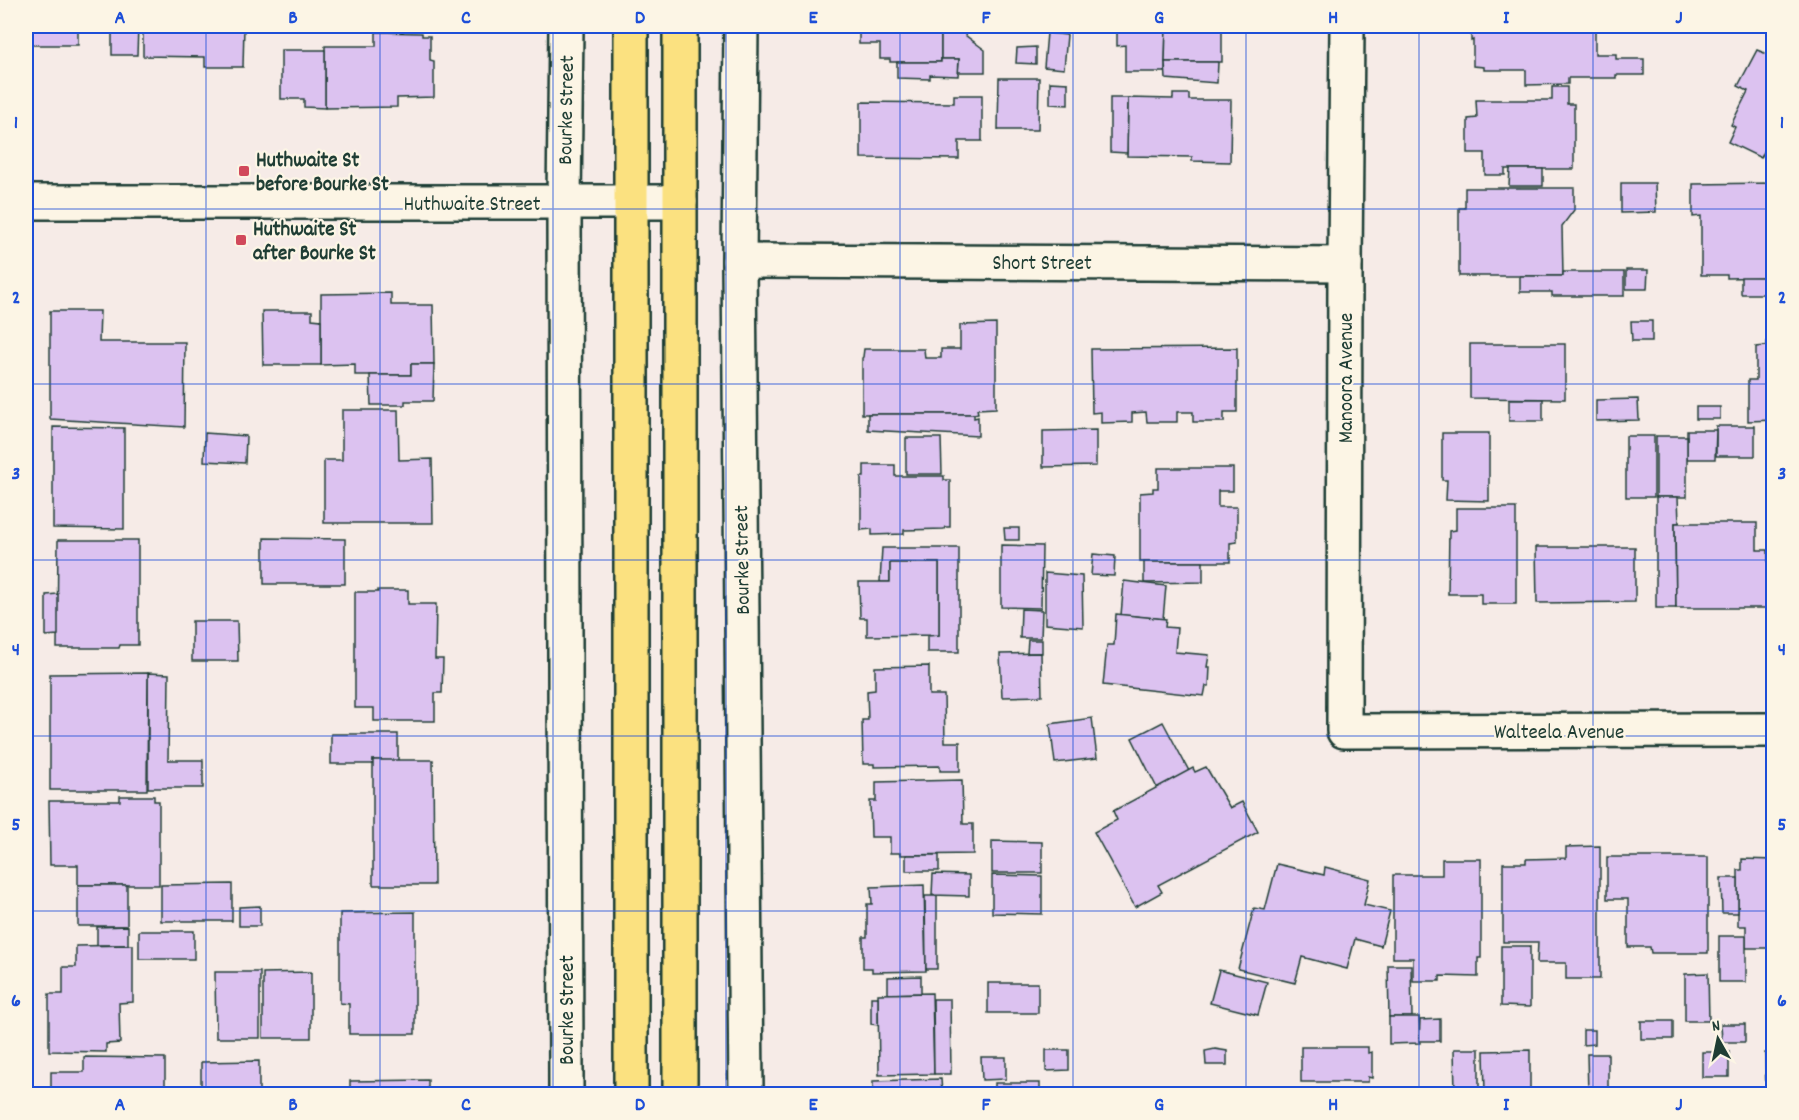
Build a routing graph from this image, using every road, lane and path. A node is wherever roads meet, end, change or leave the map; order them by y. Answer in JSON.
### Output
{"nodes":[{"id":1,"x":566,"y":26,"type":"edge"},
{"id":2,"x":631,"y":26,"type":"edge"},
{"id":3,"x":680,"y":26,"type":"edge"},
{"id":4,"x":741,"y":26,"type":"edge"},
{"id":5,"x":1347,"y":26,"type":"edge"},
{"id":6,"x":26,"y":202,"type":"edge"},
{"id":7,"x":564,"y":202,"type":"junction"},
{"id":8,"x":630,"y":202,"type":"junction"},
{"id":9,"x":680,"y":202,"type":"junction"},
{"id":10,"x":739,"y":261,"type":"junction"},
{"id":11,"x":1345,"y":264,"type":"junction"},
{"id":12,"x":1773,"y":730,"type":"edge"},
{"id":13,"x":1344,"y":731,"type":"joint"},
{"id":14,"x":566,"y":1095,"type":"edge"},
{"id":15,"x":631,"y":1095,"type":"edge"},
{"id":16,"x":680,"y":1095,"type":"edge"},
{"id":17,"x":746,"y":1095,"type":"edge"}],
"edges":[{"from":1,"to":7,"type":"street","name":"Bourke Street"},
{"from":2,"to":8,"type":"main road"},
{"from":3,"to":9,"type":"main road"},
{"from":4,"to":10,"type":"street","name":"Bourke Street"},
{"from":5,"to":11,"type":"street","name":"Manoora Avenue"},
{"from":6,"to":7,"type":"street","name":"Huthwaite Street"},
{"from":7,"to":8,"type":"street","name":"Huthwaite Street"},
{"from":7,"to":14,"type":"street","name":"Bourke Street"},
{"from":8,"to":9,"type":"street","name":"Huthwaite Street"},
{"from":8,"to":15,"type":"main road"},
{"from":9,"to":16,"type":"main road"},
{"from":10,"to":11,"type":"street","name":"Short Street"},
{"from":10,"to":17,"type":"street","name":"Bourke Street"},
{"from":11,"to":13,"type":"street","name":"Manoora Avenue"},
{"from":12,"to":13,"type":"street","name":"Walteela Avenue"}]}
